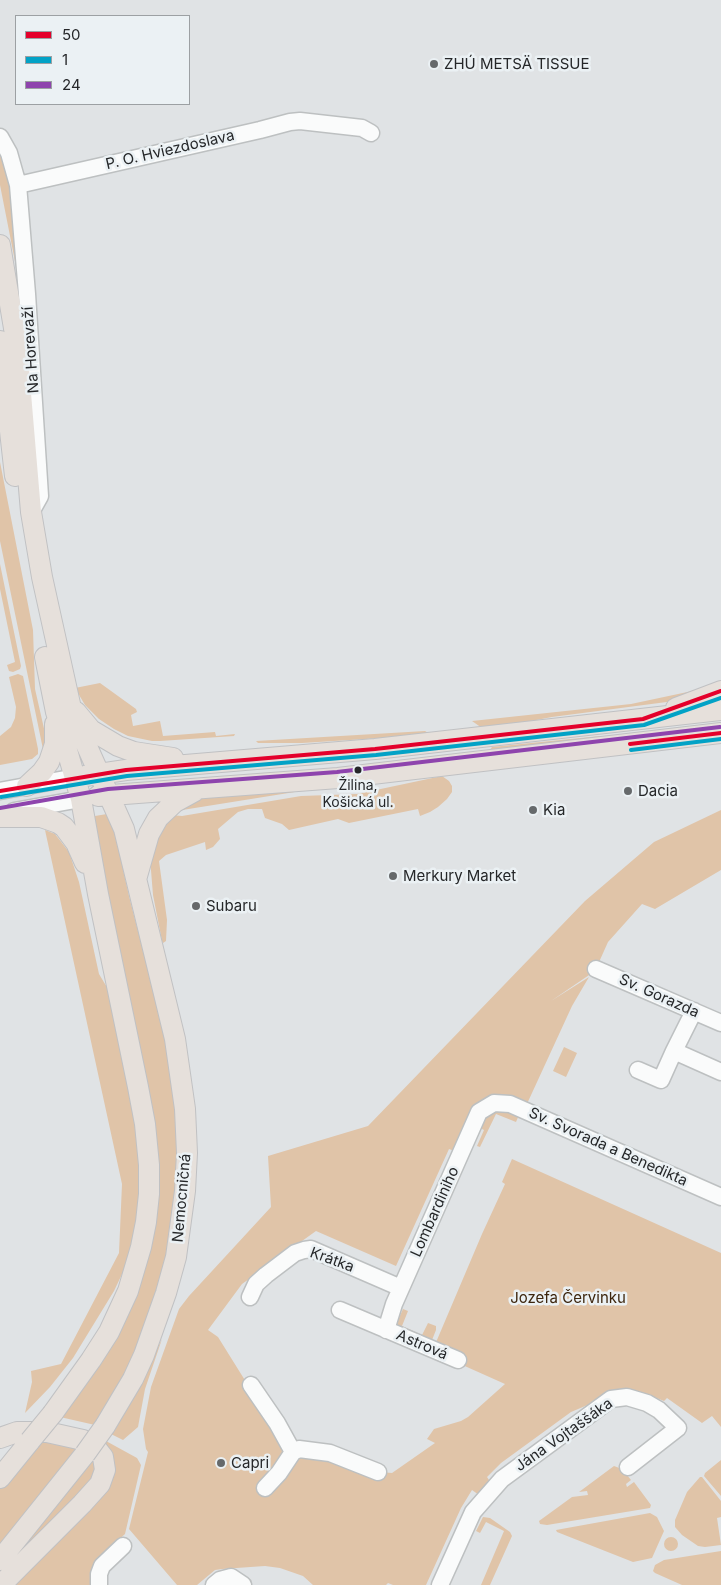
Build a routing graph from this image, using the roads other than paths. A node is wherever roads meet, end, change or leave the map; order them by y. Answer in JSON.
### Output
{"nodes":[{"id":1,"x":371,"y":133,"type":"dead end"},
{"id":2,"x":0,"y":137,"type":"edge"},
{"id":3,"x":18,"y":184,"type":"junction"},
{"id":4,"x":0,"y":245,"type":"edge"},
{"id":5,"x":0,"y":341,"type":"edge"},
{"id":6,"x":0,"y":427,"type":"edge"},
{"id":7,"x":15,"y":477,"type":"junction"},
{"id":8,"x":31,"y":512,"type":"junction"},
{"id":9,"x":721,"y":691,"type":"edge"},
{"id":10,"x":62,"y":705,"type":"junction"},
{"id":11,"x":721,"y":710,"type":"edge"},
{"id":12,"x":644,"y":719,"type":"junction"},
{"id":13,"x":609,"y":723,"type":"junction"},
{"id":14,"x":721,"y":733,"type":"edge"},
{"id":15,"x":464,"y":739,"type":"junction"},
{"id":16,"x":613,"y":746,"type":"junction"},
{"id":17,"x":467,"y":762,"type":"junction"},
{"id":18,"x":206,"y":763,"type":"junction"},
{"id":19,"x":98,"y":774,"type":"junction"},
{"id":20,"x":76,"y":778,"type":"junction"},
{"id":21,"x":27,"y":786,"type":"junction"},
{"id":22,"x":203,"y":787,"type":"junction"},
{"id":23,"x":0,"y":791,"type":"edge"},
{"id":24,"x":108,"y":795,"type":"junction"},
{"id":25,"x":81,"y":799,"type":"junction"},
{"id":26,"x":0,"y":816,"type":"edge"},
{"id":27,"x":137,"y":878,"type":"junction"},
{"id":28,"x":98,"y":894,"type":"junction"},
{"id":29,"x":596,"y":968,"type":"dead end"},
{"id":30,"x":694,"y":1011,"type":"junction"},
{"id":31,"x":721,"y":1023,"type":"edge"},
{"id":32,"x":674,"y":1051,"type":"junction"},
{"id":33,"x":638,"y":1070,"type":"dead end"},
{"id":34,"x":721,"y":1072,"type":"edge"},
{"id":35,"x":494,"y":1103,"type":"joint"},
{"id":36,"x":721,"y":1197,"type":"edge"},
{"id":37,"x":401,"y":1288,"type":"junction"},
{"id":38,"x":250,"y":1297,"type":"dead end"},
{"id":39,"x":340,"y":1310,"type":"dead end"},
{"id":40,"x":386,"y":1330,"type":"junction"},
{"id":41,"x":458,"y":1360,"type":"dead end"},
{"id":42,"x":251,"y":1385,"type":"dead end"},
{"id":43,"x":0,"y":1438,"type":"edge"},
{"id":44,"x":293,"y":1452,"type":"junction"},
{"id":45,"x":628,"y":1467,"type":"dead end"},
{"id":46,"x":378,"y":1472,"type":"dead end"},
{"id":47,"x":0,"y":1478,"type":"edge"},
{"id":48,"x":264,"y":1488,"type":"dead end"},
{"id":49,"x":123,"y":1546,"type":"dead end"},
{"id":50,"x":0,"y":1560,"type":"edge"},
{"id":51,"x":1,"y":1585,"type":"edge"},
{"id":52,"x":98,"y":1585,"type":"edge"},
{"id":53,"x":214,"y":1585,"type":"edge"},
{"id":54,"x":243,"y":1585,"type":"edge"},
{"id":55,"x":440,"y":1585,"type":"edge"}],
"edges":[{"from":1,"to":3,"type":"street","name":"P. O. Hviezdoslava"},
{"from":2,"to":3,"type":"street"},
{"from":3,"to":8,"type":"street","name":"Na Horevaží"},
{"from":4,"to":8,"type":"main road","name":"Na Horevaží"},
{"from":5,"to":7,"type":"main road","name":"Na Horevaží"},
{"from":6,"to":7,"type":"street","name":"Na Horevaží"},
{"from":7,"to":10,"type":"main road","name":"Na Horevaží"},
{"from":8,"to":10,"type":"main road","name":"Na Horevaží"},
{"from":9,"to":12,"type":"main road"},
{"from":10,"to":18,"type":"main road","name":"Na Horevaží"},
{"from":10,"to":19,"type":"main road","name":"Na Horevaží"},
{"from":10,"to":20,"type":"main road","name":"Na Horevaží"},
{"from":10,"to":21,"type":"main road"},
{"from":11,"to":12,"type":"main road"},
{"from":12,"to":13,"type":"main road"},
{"from":13,"to":15,"type":"main road"},
{"from":13,"to":16,"type":"street"},
{"from":14,"to":16,"type":"main road"},
{"from":15,"to":17,"type":"street"},
{"from":15,"to":18,"type":"main road"},
{"from":16,"to":17,"type":"main road"},
{"from":17,"to":22,"type":"main road"},
{"from":18,"to":19,"type":"main road"},
{"from":19,"to":20,"type":"main road"},
{"from":19,"to":24,"type":"main road","name":"Na Horevaží"},
{"from":20,"to":21,"type":"street"},
{"from":20,"to":25,"type":"main road","name":"Na Horevaží"},
{"from":21,"to":23,"type":"street"},
{"from":22,"to":24,"type":"main road"},
{"from":22,"to":27,"type":"main road"},
{"from":24,"to":25,"type":"main road"},
{"from":24,"to":27,"type":"main road","name":"Nemocničná"},
{"from":25,"to":26,"type":"street"},
{"from":25,"to":28,"type":"main road"},
{"from":26,"to":28,"type":"main road"},
{"from":27,"to":50,"type":"main road","name":"Nemocničná","bridge":true},
{"from":28,"to":47,"type":"main road","bridge":true},
{"from":29,"to":30,"type":"street","name":"Sv. Gorazda"},
{"from":30,"to":31,"type":"street","name":"Sv. Gorazda"},
{"from":30,"to":32,"type":"street"},
{"from":32,"to":33,"type":"street"},
{"from":32,"to":34,"type":"street"},
{"from":35,"to":36,"type":"street","name":"Sv. Svorada a Benedikta"},
{"from":35,"to":37,"type":"street","name":"Lombardiniho"},
{"from":37,"to":38,"type":"street","name":"Krátka"},
{"from":37,"to":40,"type":"street","name":"Lombardiniho"},
{"from":39,"to":40,"type":"street","name":"Astrová"},
{"from":40,"to":41,"type":"street","name":"Astrová"},
{"from":42,"to":44,"type":"street"},
{"from":43,"to":51,"type":"main road"},
{"from":44,"to":46,"type":"street"},
{"from":44,"to":48,"type":"street"},
{"from":45,"to":55,"type":"street","name":"Jána Vojtaššáka"},
{"from":49,"to":52,"type":"street"},
{"from":53,"to":54,"type":"street"}]}
